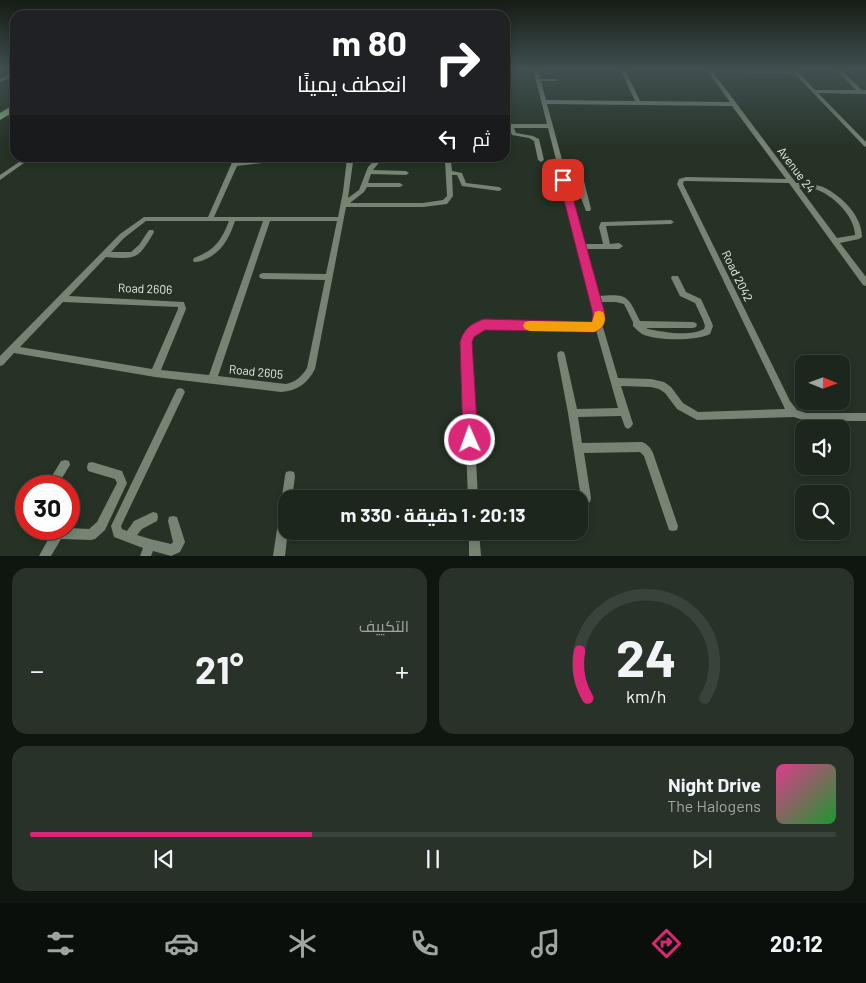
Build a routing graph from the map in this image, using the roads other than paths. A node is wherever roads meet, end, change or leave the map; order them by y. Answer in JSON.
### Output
{"nodes":[{"id":1,"x":541,"y":95,"type":"edge"},
{"id":2,"x":634,"y":95,"type":"edge"},
{"id":3,"x":726,"y":95,"type":"edge"},
{"id":4,"x":817,"y":95,"type":"edge"},
{"id":5,"x":543,"y":102,"type":"junction"},
{"id":6,"x":638,"y":103,"type":"junction"},
{"id":7,"x":733,"y":104,"type":"junction"},
{"id":8,"x":510,"y":126,"type":"edge"},
{"id":9,"x":549,"y":126,"type":"junction"},
{"id":10,"x":510,"y":129,"type":"edge"},
{"id":11,"x":866,"y":145,"type":"edge"},
{"id":12,"x":546,"y":148,"type":"junction"},
{"id":13,"x":541,"y":160,"type":"dead end"},
{"id":14,"x":22,"y":162,"type":"edge"},
{"id":15,"x":236,"y":162,"type":"edge"},
{"id":16,"x":350,"y":162,"type":"edge"},
{"id":17,"x":376,"y":162,"type":"edge"},
{"id":18,"x":448,"y":162,"type":"edge"},
{"id":19,"x":369,"y":172,"type":"junction"},
{"id":20,"x":448,"y":172,"type":"junction"},
{"id":21,"x":406,"y":173,"type":"dead end"},
{"id":22,"x":0,"y":178,"type":"edge"},
{"id":23,"x":581,"y":180,"type":"dead end"},
{"id":24,"x":791,"y":183,"type":"junction"},
{"id":25,"x":365,"y":185,"type":"junction"},
{"id":26,"x":400,"y":185,"type":"dead end"},
{"id":27,"x":499,"y":189,"type":"dead end"},
{"id":28,"x":568,"y":195,"type":"junction"},
{"id":29,"x":584,"y":196,"type":"junction"},
{"id":30,"x":343,"y":205,"type":"junction"},
{"id":31,"x":588,"y":209,"type":"dead end"},
{"id":32,"x":210,"y":219,"type":"junction"},
{"id":33,"x":233,"y":219,"type":"junction"},
{"id":34,"x":268,"y":219,"type":"junction"},
{"id":35,"x":340,"y":219,"type":"junction"},
{"id":36,"x":671,"y":222,"type":"dead end"},
{"id":37,"x":151,"y":232,"type":"dead end"},
{"id":38,"x":834,"y":241,"type":"junction"},
{"id":39,"x":607,"y":246,"type":"junction"},
{"id":40,"x":619,"y":246,"type":"dead end"},
{"id":41,"x":581,"y":247,"type":"junction"},
{"id":42,"x":105,"y":254,"type":"junction"},
{"id":43,"x":197,"y":260,"type":"dead end"},
{"id":44,"x":263,"y":276,"type":"dead end"},
{"id":45,"x":329,"y":277,"type":"junction"},
{"id":46,"x":675,"y":278,"type":"dead end"},
{"id":47,"x":866,"y":284,"type":"edge"},
{"id":48,"x":595,"y":299,"type":"junction"},
{"id":49,"x":61,"y":300,"type":"junction"},
{"id":50,"x":598,"y":324,"type":"junction"},
{"id":51,"x":636,"y":324,"type":"junction"},
{"id":52,"x":693,"y":325,"type":"dead end"},
{"id":53,"x":13,"y":349,"type":"junction"},
{"id":54,"x":561,"y":355,"type":"dead end"},
{"id":55,"x":0,"y":362,"type":"edge"},
{"id":56,"x":155,"y":373,"type":"junction"},
{"id":57,"x":212,"y":380,"type":"junction"},
{"id":58,"x":615,"y":382,"type":"junction"},
{"id":59,"x":180,"y":392,"type":"dead end"},
{"id":60,"x":624,"y":412,"type":"junction"},
{"id":61,"x":573,"y":413,"type":"junction"},
{"id":62,"x":794,"y":413,"type":"junction"},
{"id":63,"x":866,"y":417,"type":"edge"},
{"id":64,"x":628,"y":424,"type":"dead end"},
{"id":65,"x":578,"y":448,"type":"junction"},
{"id":66,"x":65,"y":465,"type":"dead end"},
{"id":67,"x":92,"y":467,"type":"dead end"},
{"id":68,"x":58,"y":475,"type":"edge"},
{"id":69,"x":290,"y":476,"type":"dead end"},
{"id":70,"x":288,"y":490,"type":"edge"},
{"id":71,"x":473,"y":490,"type":"edge"},
{"id":72,"x":585,"y":490,"type":"edge"},
{"id":73,"x":153,"y":517,"type":"dead end"},
{"id":74,"x":172,"y":521,"type":"dead end"},
{"id":75,"x":673,"y":526,"type":"dead end"},
{"id":76,"x":80,"y":534,"type":"edge"},
{"id":77,"x":129,"y":537,"type":"junction"},
{"id":78,"x":54,"y":540,"type":"edge"},
{"id":79,"x":281,"y":540,"type":"edge"},
{"id":80,"x":475,"y":540,"type":"edge"},
{"id":81,"x":147,"y":550,"type":"edge"},
{"id":82,"x":44,"y":556,"type":"edge"},
{"id":83,"x":279,"y":556,"type":"edge"},
{"id":84,"x":476,"y":556,"type":"edge"}],
"edges":[{"from":1,"to":5,"type":"street"},
{"from":2,"to":6,"type":"street"},
{"from":3,"to":7,"type":"street","name":"Avenue 24"},
{"from":4,"to":11,"type":"street"},
{"from":5,"to":6,"type":"street"},
{"from":5,"to":9,"type":"street"},
{"from":6,"to":7,"type":"street"},
{"from":7,"to":24,"type":"street","name":"Avenue 24"},
{"from":8,"to":9,"type":"street"},
{"from":9,"to":12,"type":"street"},
{"from":10,"to":12,"type":"street"},
{"from":12,"to":13,"type":"street"},
{"from":12,"to":28,"type":"street"},
{"from":14,"to":22,"type":"street"},
{"from":15,"to":32,"type":"street"},
{"from":16,"to":30,"type":"street","name":"Road 2605"},
{"from":17,"to":19,"type":"street"},
{"from":18,"to":20,"type":"street"},
{"from":19,"to":21,"type":"street"},
{"from":19,"to":25,"type":"street"},
{"from":20,"to":27,"type":"street"},
{"from":20,"to":30,"type":"street"},
{"from":23,"to":29,"type":"street"},
{"from":24,"to":38,"type":"street","name":"Avenue 24"},
{"from":24,"to":38,"type":"street"},
{"from":24,"to":62,"type":"street","name":"Road 2042"},
{"from":25,"to":26,"type":"street"},
{"from":25,"to":30,"type":"street"},
{"from":28,"to":29,"type":"street"},
{"from":28,"to":41,"type":"street"},
{"from":29,"to":31,"type":"street"},
{"from":30,"to":35,"type":"street","name":"Road 2605"},
{"from":32,"to":33,"type":"street"},
{"from":32,"to":42,"type":"street"},
{"from":33,"to":34,"type":"street"},
{"from":33,"to":43,"type":"street"},
{"from":34,"to":35,"type":"street"},
{"from":34,"to":57,"type":"street"},
{"from":35,"to":45,"type":"street","name":"Road 2605"},
{"from":36,"to":39,"type":"street"},
{"from":37,"to":42,"type":"street"},
{"from":38,"to":47,"type":"street","name":"Avenue 24"},
{"from":39,"to":40,"type":"street"},
{"from":39,"to":41,"type":"street"},
{"from":41,"to":48,"type":"street"},
{"from":42,"to":49,"type":"street"},
{"from":44,"to":45,"type":"street"},
{"from":45,"to":57,"type":"street","name":"Road 2605"},
{"from":46,"to":51,"type":"street"},
{"from":48,"to":50,"type":"street"},
{"from":48,"to":51,"type":"street"},
{"from":49,"to":53,"type":"street"},
{"from":49,"to":56,"type":"street","name":"Road 2606"},
{"from":50,"to":58,"type":"street"},
{"from":50,"to":71,"type":"street"},
{"from":51,"to":52,"type":"street"},
{"from":53,"to":55,"type":"street"},
{"from":53,"to":56,"type":"street","name":"Road 2605"},
{"from":54,"to":61,"type":"street"},
{"from":56,"to":57,"type":"street","name":"Road 2605"},
{"from":58,"to":60,"type":"street"},
{"from":58,"to":62,"type":"street"},
{"from":59,"to":77,"type":"street"},
{"from":60,"to":61,"type":"street"},
{"from":60,"to":64,"type":"street"},
{"from":61,"to":65,"type":"street"},
{"from":62,"to":63,"type":"street"},
{"from":65,"to":72,"type":"street"},
{"from":65,"to":75,"type":"street"},
{"from":66,"to":68,"type":"street"},
{"from":67,"to":76,"type":"street"},
{"from":69,"to":70,"type":"street"},
{"from":73,"to":77,"type":"street"},
{"from":74,"to":81,"type":"street"},
{"from":77,"to":81,"type":"street"},
{"from":78,"to":82,"type":"street"},
{"from":79,"to":83,"type":"street"},
{"from":80,"to":84,"type":"street"}]}
